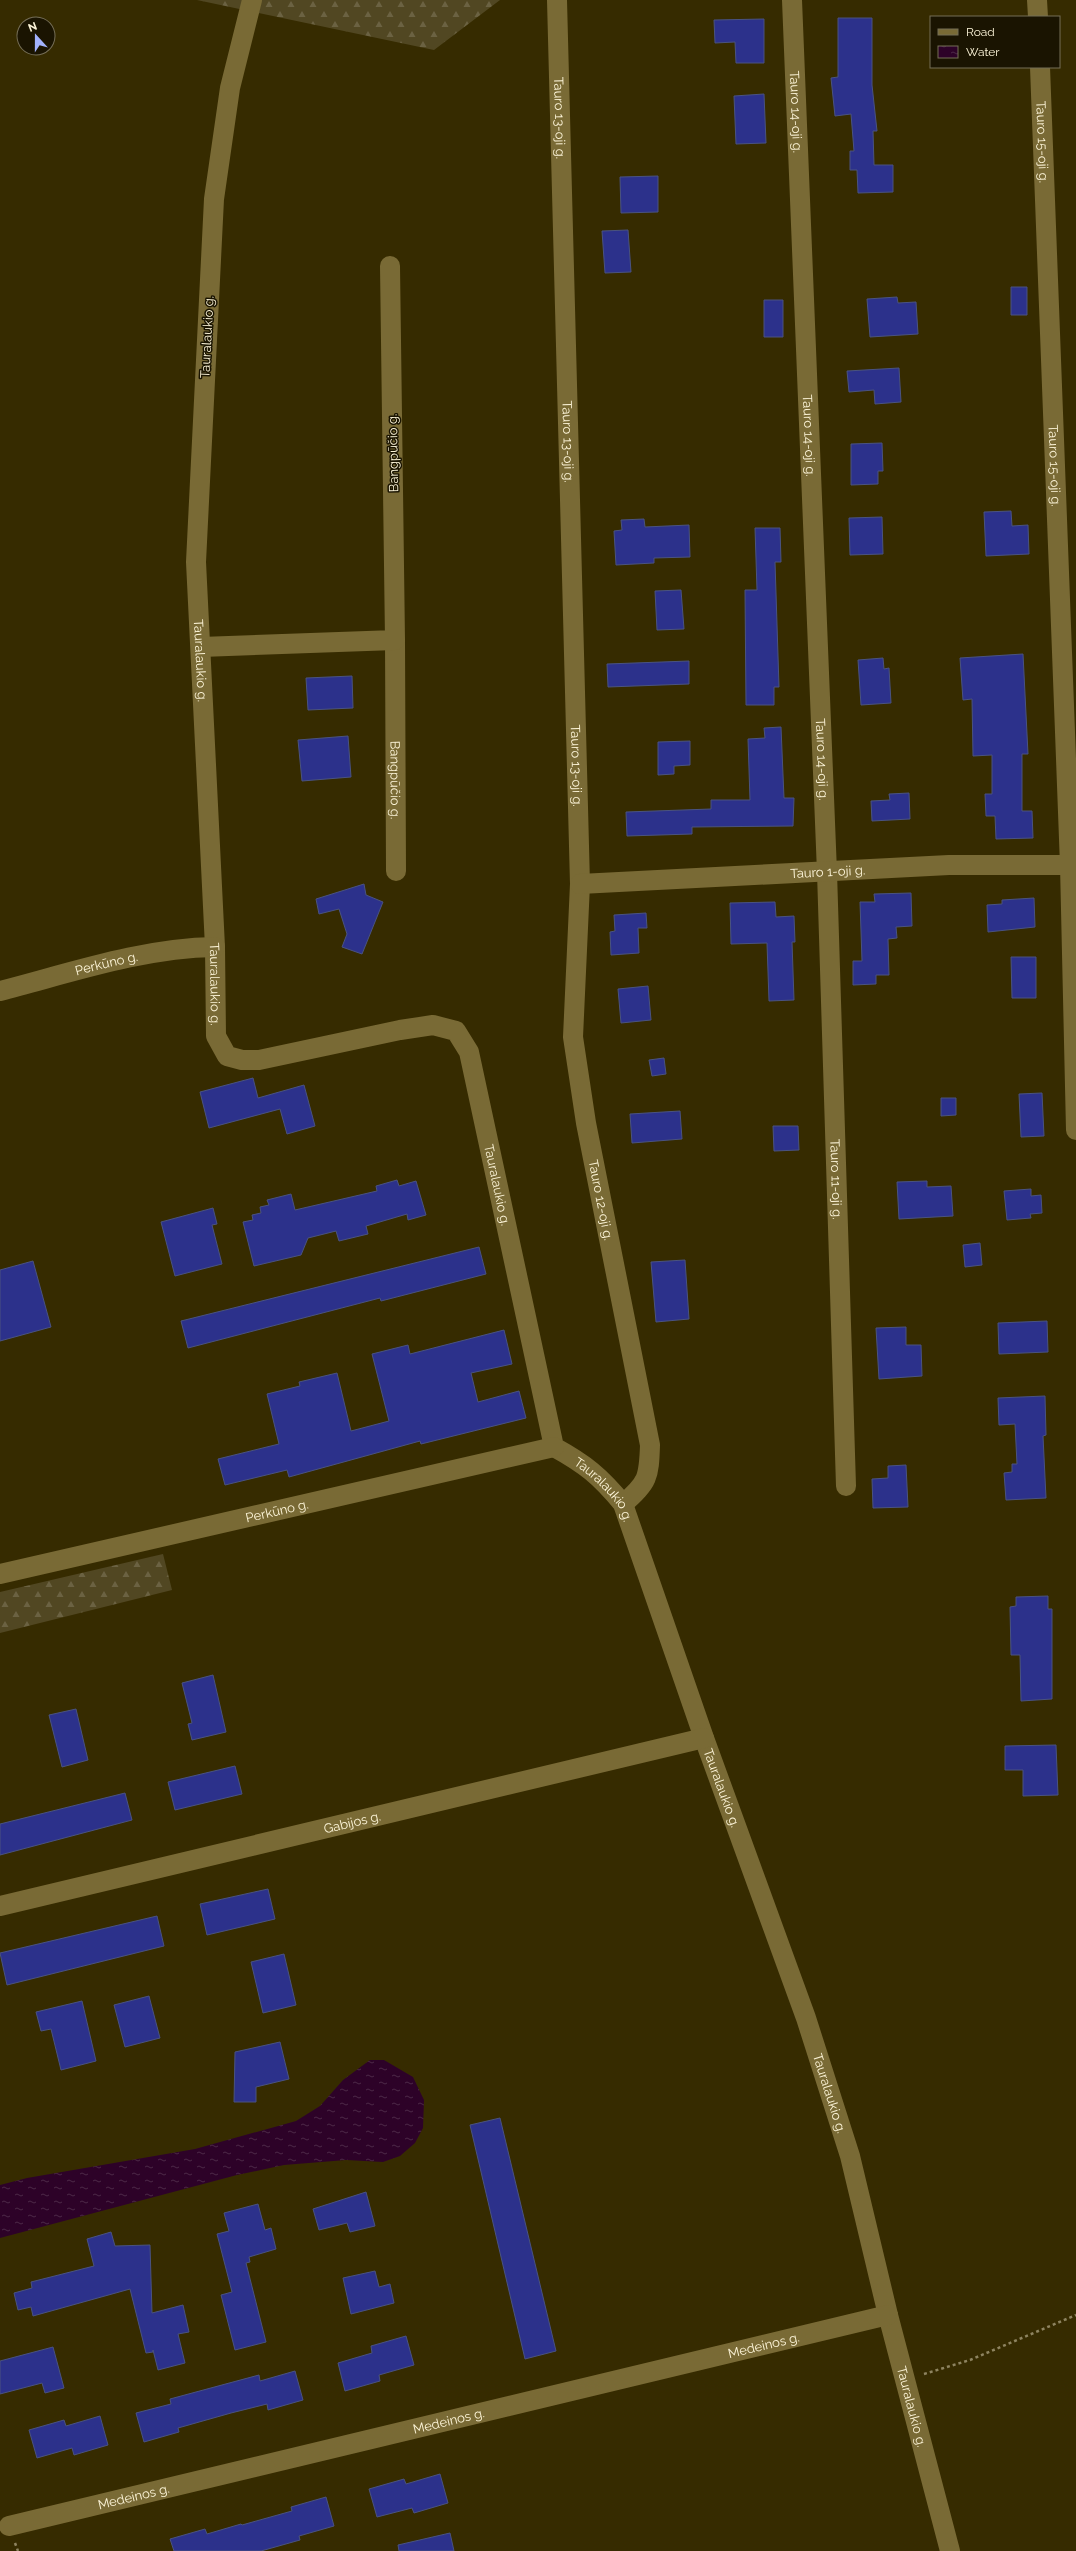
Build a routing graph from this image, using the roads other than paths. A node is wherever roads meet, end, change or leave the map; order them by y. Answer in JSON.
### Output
{"nodes":[{"id":1,"x":252,"y":0,"type":"edge"},
{"id":2,"x":557,"y":0,"type":"edge"},
{"id":3,"x":792,"y":0,"type":"edge"},
{"id":4,"x":1037,"y":0,"type":"edge"},
{"id":5,"x":1038,"y":16,"type":"edge"},
{"id":6,"x":1040,"y":68,"type":"edge"},
{"id":7,"x":390,"y":266,"type":"dead end"},
{"id":8,"x":395,"y":640,"type":"junction"},
{"id":9,"x":201,"y":647,"type":"junction"},
{"id":10,"x":1073,"y":865,"type":"edge"},
{"id":11,"x":396,"y":871,"type":"dead end"},
{"id":12,"x":827,"y":872,"type":"junction"},
{"id":13,"x":580,"y":884,"type":"junction"},
{"id":14,"x":214,"y":947,"type":"junction"},
{"id":15,"x":0,"y":991,"type":"edge"},
{"id":16,"x":1076,"y":1130,"type":"edge"},
{"id":17,"x":554,"y":1447,"type":"junction"},
{"id":18,"x":846,"y":1486,"type":"dead end"},
{"id":19,"x":623,"y":1504,"type":"junction"},
{"id":20,"x":0,"y":1574,"type":"edge"},
{"id":21,"x":704,"y":1738,"type":"junction"},
{"id":22,"x":0,"y":1906,"type":"edge"},
{"id":23,"x":888,"y":2315,"type":"junction"},
{"id":24,"x":9,"y":2526,"type":"dead end"},
{"id":25,"x":950,"y":2551,"type":"edge"}],
"edges":[{"from":1,"to":9,"type":"street","name":"Tauralaukio g."},
{"from":2,"to":13,"type":"street","name":"Tauro 13-oji g."},
{"from":3,"to":12,"type":"street","name":"Tauro 14-oji g."},
{"from":4,"to":5,"type":"street"},
{"from":6,"to":10,"type":"street","name":"Tauro 15-oji g."},
{"from":7,"to":8,"type":"street","name":"Bangpūčio g."},
{"from":8,"to":9,"type":"street"},
{"from":8,"to":11,"type":"street","name":"Bangpūčio g."},
{"from":9,"to":14,"type":"street","name":"Tauralaukio g."},
{"from":10,"to":12,"type":"street","name":"Tauro 1-oji g."},
{"from":10,"to":16,"type":"street","name":"Tauro 15-oji g."},
{"from":12,"to":13,"type":"street","name":"Tauro 1-oji g."},
{"from":12,"to":18,"type":"street","name":"Tauro 11-oji g."},
{"from":13,"to":19,"type":"street","name":"Tauro 12-oji g."},
{"from":14,"to":15,"type":"street","name":"Perkūno g."},
{"from":14,"to":17,"type":"street","name":"Tauralaukio g."},
{"from":17,"to":19,"type":"street","name":"Tauralaukio g."},
{"from":17,"to":20,"type":"street","name":"Perkūno g."},
{"from":19,"to":21,"type":"street","name":"Tauralaukio g."},
{"from":21,"to":22,"type":"street","name":"Gabijos g."},
{"from":21,"to":23,"type":"street","name":"Tauralaukio g."},
{"from":23,"to":24,"type":"street","name":"Medeinos g."},
{"from":23,"to":25,"type":"street","name":"Tauralaukio g."}]}
